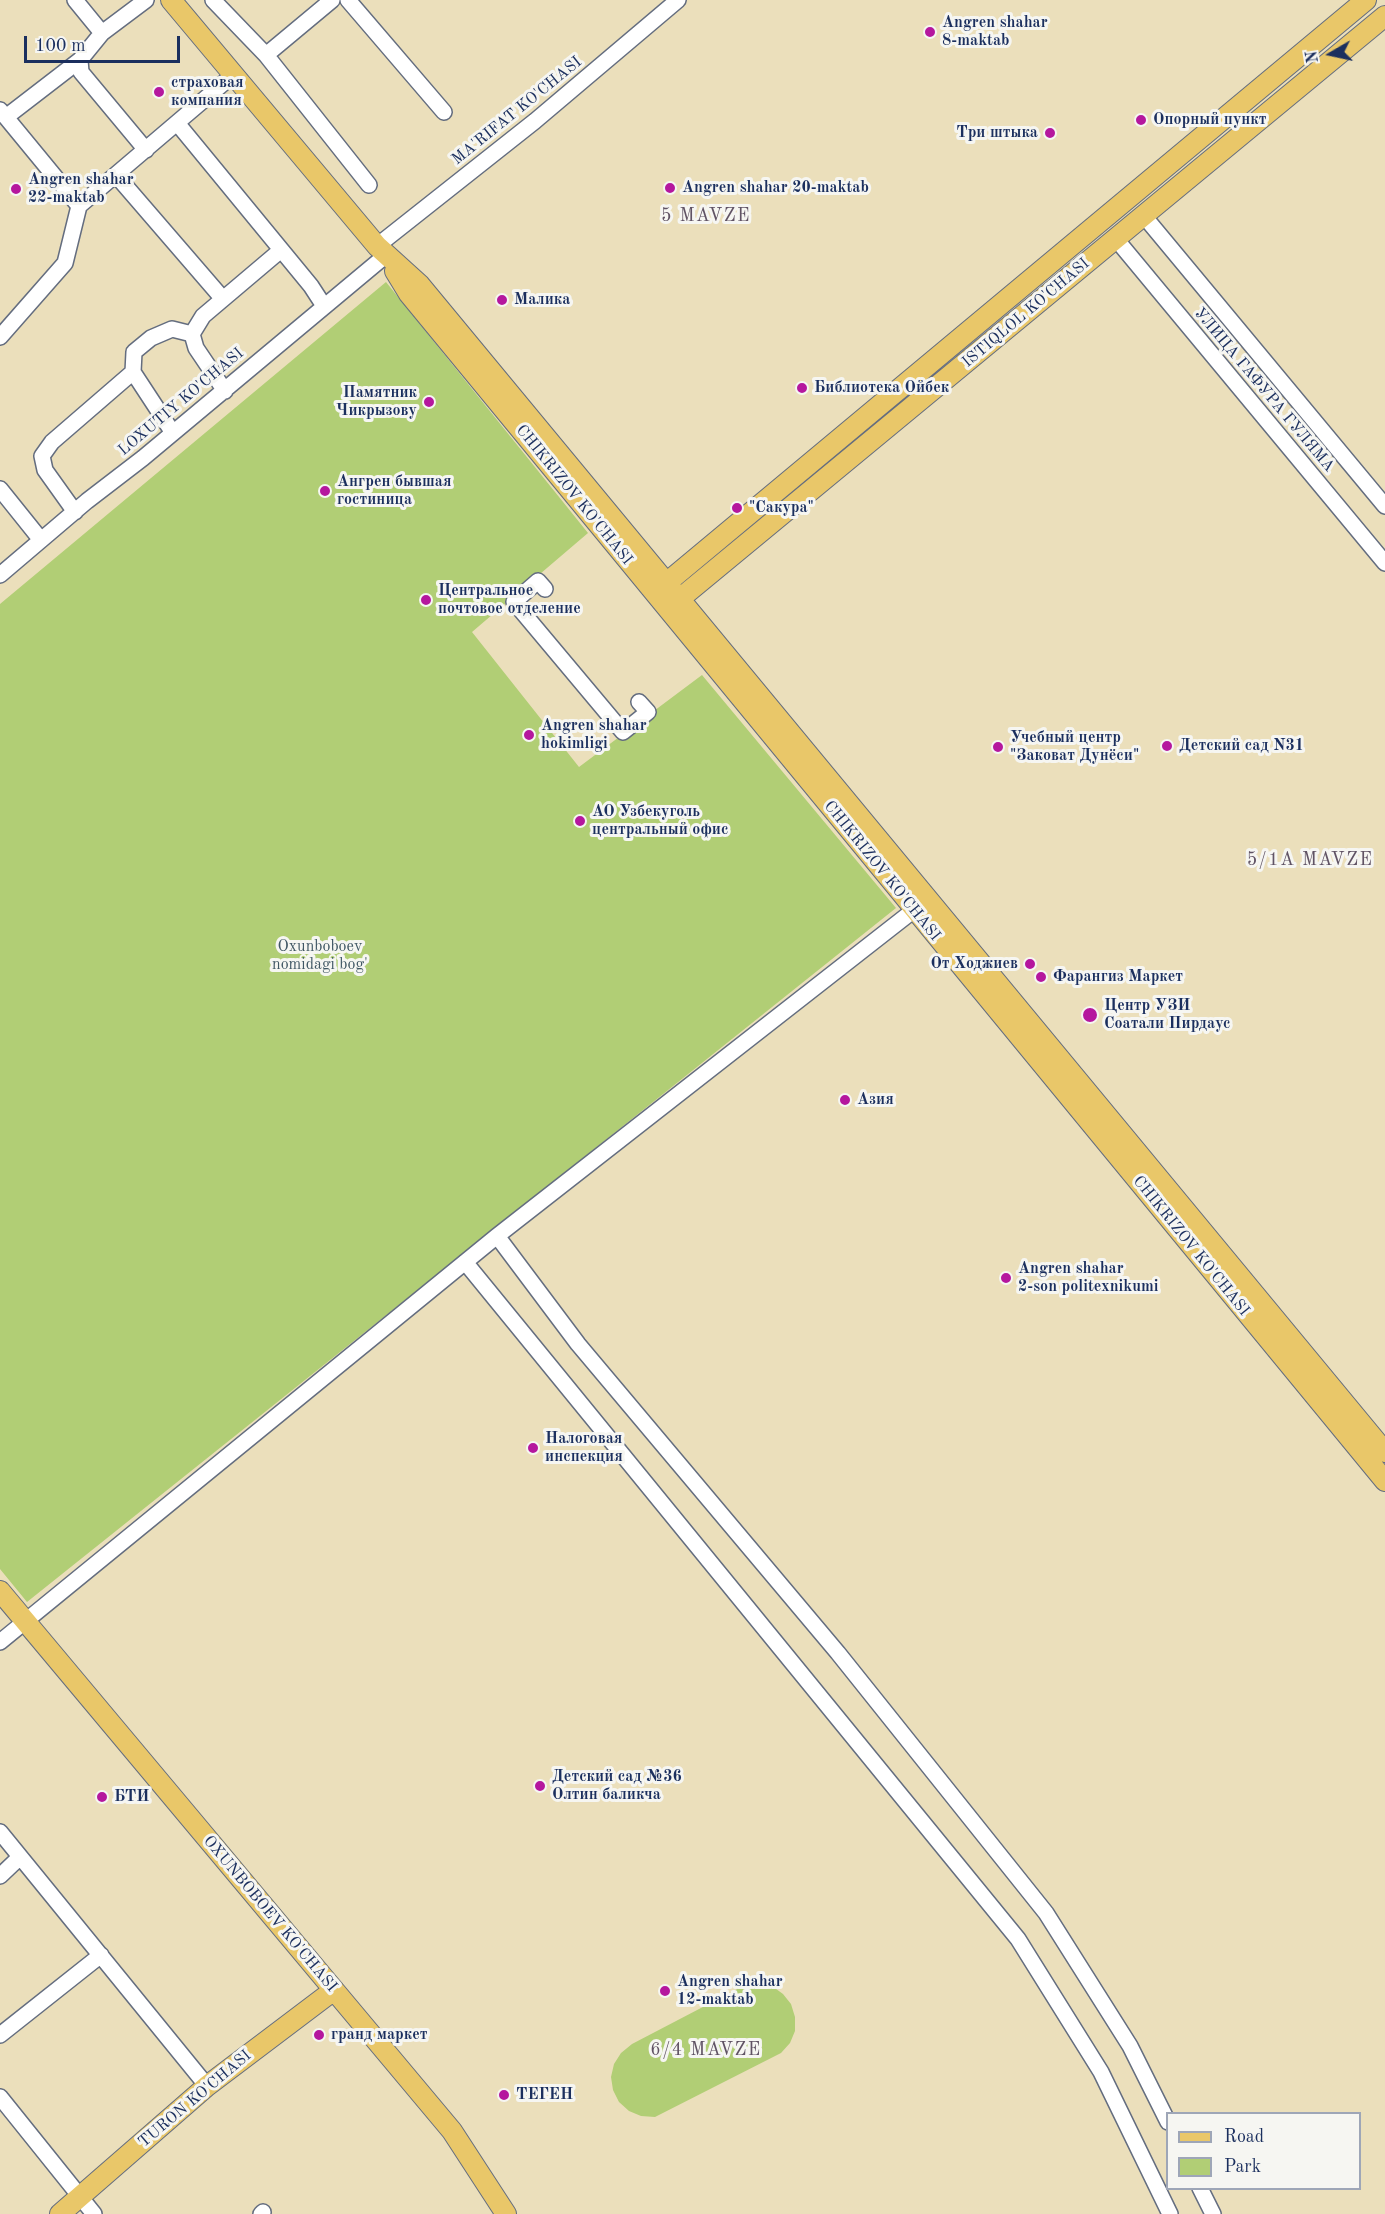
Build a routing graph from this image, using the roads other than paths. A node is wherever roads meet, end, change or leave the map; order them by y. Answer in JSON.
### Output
{"nodes":[{"id":1,"x":75,"y":0,"type":"edge"},
{"id":2,"x":146,"y":0,"type":"edge"},
{"id":3,"x":171,"y":0,"type":"edge"},
{"id":4,"x":213,"y":0,"type":"edge"},
{"id":5,"x":332,"y":0,"type":"edge"},
{"id":6,"x":348,"y":0,"type":"edge"},
{"id":7,"x":678,"y":0,"type":"edge"},
{"id":8,"x":1366,"y":0,"type":"edge"},
{"id":9,"x":1385,"y":16,"type":"edge"},
{"id":10,"x":102,"y":33,"type":"junction"},
{"id":11,"x":266,"y":55,"type":"junction"},
{"id":12,"x":80,"y":60,"type":"junction"},
{"id":13,"x":233,"y":75,"type":"junction"},
{"id":14,"x":444,"y":112,"type":"dead end"},
{"id":15,"x":3,"y":114,"type":"edge"},
{"id":16,"x":177,"y":123,"type":"junction"},
{"id":17,"x":146,"y":150,"type":"junction"},
{"id":18,"x":1179,"y":156,"type":"junction"},
{"id":19,"x":1193,"y":174,"type":"junction"},
{"id":20,"x":116,"y":175,"type":"junction"},
{"id":21,"x":369,"y":185,"type":"dead end"},
{"id":22,"x":79,"y":206,"type":"junction"},
{"id":23,"x":1144,"y":216,"type":"junction"},
{"id":24,"x":1116,"y":239,"type":"junction"},
{"id":25,"x":281,"y":250,"type":"junction"},
{"id":26,"x":381,"y":251,"type":"junction"},
{"id":27,"x":222,"y":299,"type":"junction"},
{"id":28,"x":324,"y":306,"type":"junction"},
{"id":29,"x":192,"y":334,"type":"junction"},
{"id":30,"x":0,"y":337,"type":"edge"},
{"id":31,"x":134,"y":372,"type":"junction"},
{"id":32,"x":225,"y":391,"type":"junction"},
{"id":33,"x":173,"y":433,"type":"junction"},
{"id":34,"x":0,"y":489,"type":"edge"},
{"id":35,"x":1385,"y":506,"type":"edge"},
{"id":36,"x":75,"y":512,"type":"junction"},
{"id":37,"x":41,"y":540,"type":"junction"},
{"id":38,"x":1385,"y":563,"type":"edge"},
{"id":39,"x":0,"y":575,"type":"edge"},
{"id":40,"x":660,"y":588,"type":"junction"},
{"id":41,"x":544,"y":589,"type":"dead end"},
{"id":42,"x":673,"y":604,"type":"junction"},
{"id":43,"x":708,"y":646,"type":"junction"},
{"id":44,"x":639,"y":702,"type":"dead end"},
{"id":45,"x":914,"y":910,"type":"junction"},
{"id":46,"x":497,"y":1236,"type":"junction"},
{"id":47,"x":465,"y":1262,"type":"junction"},
{"id":48,"x":1385,"y":1452,"type":"edge"},
{"id":49,"x":1385,"y":1481,"type":"edge"},
{"id":50,"x":0,"y":1590,"type":"edge"},
{"id":51,"x":25,"y":1621,"type":"junction"},
{"id":52,"x":0,"y":1642,"type":"edge"},
{"id":53,"x":0,"y":1832,"type":"edge"},
{"id":54,"x":20,"y":1857,"type":"junction"},
{"id":55,"x":0,"y":1876,"type":"edge"},
{"id":56,"x":101,"y":1955,"type":"junction"},
{"id":57,"x":334,"y":1990,"type":"junction"},
{"id":58,"x":0,"y":2035,"type":"edge"},
{"id":59,"x":207,"y":2086,"type":"junction"},
{"id":60,"x":3,"y":2105,"type":"edge"},
{"id":61,"x":1166,"y":2120,"type":"edge"},
{"id":62,"x":1201,"y":2190,"type":"edge"},
{"id":63,"x":80,"y":2197,"type":"junction"},
{"id":64,"x":60,"y":2214,"type":"edge"},
{"id":65,"x":94,"y":2214,"type":"edge"},
{"id":66,"x":506,"y":2214,"type":"edge"},
{"id":67,"x":1170,"y":2214,"type":"edge"},
{"id":68,"x":1213,"y":2214,"type":"edge"}],
"edges":[{"from":1,"to":10,"type":"street"},
{"from":2,"to":10,"type":"street"},
{"from":3,"to":13,"type":"main road","name":"CHIKRIZOV KO'CHASI"},
{"from":4,"to":11,"type":"street"},
{"from":5,"to":11,"type":"street"},
{"from":6,"to":14,"type":"street"},
{"from":7,"to":26,"type":"street","name":"MA'RIFAT KO'CHASI"},
{"from":8,"to":18,"type":"main road","name":"ISTIQLOL KO'CHASI"},
{"from":9,"to":19,"type":"main road","name":"ISTIQLOL KO'CHASI"},
{"from":10,"to":12,"type":"street"},
{"from":11,"to":21,"type":"street"},
{"from":12,"to":15,"type":"street"},
{"from":12,"to":17,"type":"street"},
{"from":13,"to":16,"type":"street"},
{"from":13,"to":26,"type":"main road","name":"CHIKRIZOV KO'CHASI"},
{"from":15,"to":22,"type":"street"},
{"from":16,"to":17,"type":"street"},
{"from":16,"to":25,"type":"street"},
{"from":17,"to":20,"type":"street"},
{"from":18,"to":19,"type":"main road"},
{"from":18,"to":40,"type":"main road","name":"ISTIQLOL KO'CHASI"},
{"from":19,"to":23,"type":"main road","name":"ISTIQLOL KO'CHASI"},
{"from":20,"to":22,"type":"street"},
{"from":20,"to":27,"type":"street"},
{"from":22,"to":30,"type":"street"},
{"from":23,"to":24,"type":"main road","name":"ISTIQLOL KO'CHASI"},
{"from":23,"to":35,"type":"street"},
{"from":24,"to":38,"type":"street","name":"УЛИЦА ГАФУРА ГУЛЯМА"},
{"from":24,"to":42,"type":"main road","name":"ISTIQLOL KO'CHASI"},
{"from":25,"to":27,"type":"street"},
{"from":25,"to":28,"type":"street"},
{"from":26,"to":28,"type":"street","name":"LOXUTIY KO'CHASI"},
{"from":26,"to":40,"type":"main road","name":"CHIKRIZOV KO'CHASI"},
{"from":27,"to":29,"type":"street"},
{"from":28,"to":32,"type":"street","name":"LOXUTIY KO'CHASI"},
{"from":29,"to":31,"type":"street"},
{"from":29,"to":32,"type":"street"},
{"from":31,"to":33,"type":"street"},
{"from":31,"to":36,"type":"street"},
{"from":32,"to":33,"type":"street","name":"LOXUTIY KO'CHASI"},
{"from":33,"to":36,"type":"street","name":"LOXUTIY KO'CHASI"},
{"from":34,"to":37,"type":"street"},
{"from":36,"to":37,"type":"street","name":"LOXUTIY KO'CHASI"},
{"from":37,"to":39,"type":"street","name":"LOXUTIY KO'CHASI"},
{"from":40,"to":42,"type":"main road","name":"CHIKRIZOV KO'CHASI"},
{"from":41,"to":44,"type":"street"},
{"from":42,"to":43,"type":"main road","name":"CHIKRIZOV KO'CHASI"},
{"from":43,"to":45,"type":"main road","name":"CHIKRIZOV KO'CHASI"},
{"from":43,"to":48,"type":"main road","name":"CHIKRIZOV KO'CHASI"},
{"from":45,"to":46,"type":"street"},
{"from":45,"to":49,"type":"main road","name":"CHIKRIZOV KO'CHASI"},
{"from":46,"to":47,"type":"street"},
{"from":46,"to":61,"type":"street"},
{"from":47,"to":51,"type":"street"},
{"from":47,"to":67,"type":"street"},
{"from":50,"to":51,"type":"main road","name":"OXUNBOBOEV KO'CHASI"},
{"from":51,"to":52,"type":"street"},
{"from":51,"to":57,"type":"main road","name":"OXUNBOBOEV KO'CHASI"},
{"from":53,"to":54,"type":"street"},
{"from":54,"to":55,"type":"street"},
{"from":54,"to":56,"type":"street"},
{"from":56,"to":58,"type":"street"},
{"from":56,"to":59,"type":"street"},
{"from":57,"to":59,"type":"main road","name":"TURON KO'CHASI"},
{"from":57,"to":66,"type":"main road","name":"OXUNBOBOEV KO'CHASI"},
{"from":59,"to":63,"type":"main road","name":"TURON KO'CHASI"},
{"from":60,"to":63,"type":"street"},
{"from":62,"to":68,"type":"street"},
{"from":63,"to":64,"type":"main road","name":"TURON KO'CHASI"},
{"from":63,"to":65,"type":"street"}]}
